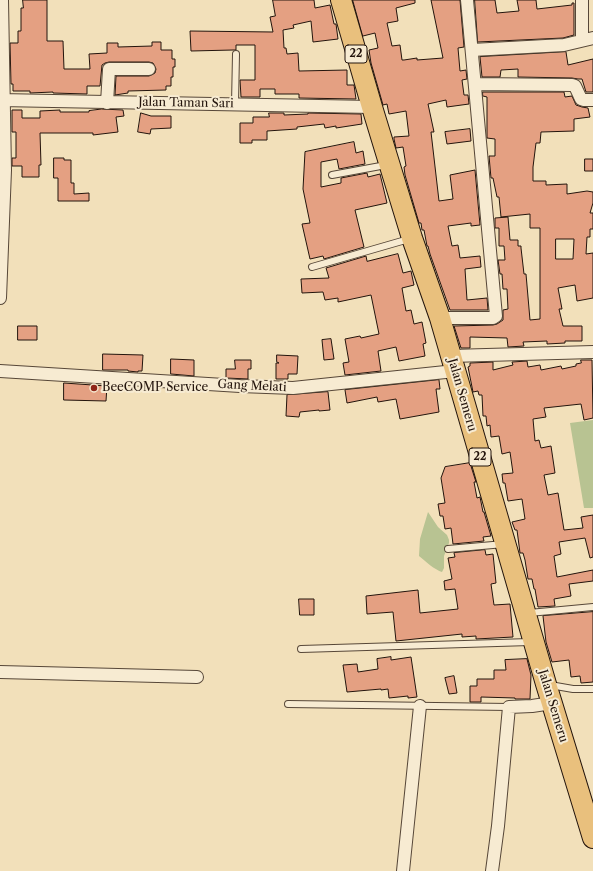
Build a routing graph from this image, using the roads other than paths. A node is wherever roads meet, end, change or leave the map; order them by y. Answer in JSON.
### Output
{"nodes":[{"id":1,"x":2,"y":0,"type":"edge"},
{"id":2,"x":341,"y":0,"type":"edge"},
{"id":3,"x":467,"y":0,"type":"edge"},
{"id":4,"x":582,"y":0,"type":"edge"},
{"id":5,"x":588,"y":39,"type":"edge"},
{"id":6,"x":472,"y":50,"type":"junction"},
{"id":7,"x":236,"y":54,"type":"dead end"},
{"id":8,"x":149,"y":70,"type":"dead end"},
{"id":9,"x":475,"y":84,"type":"junction"},
{"id":10,"x":2,"y":100,"type":"edge"},
{"id":11,"x":593,"y":100,"type":"edge"},
{"id":12,"x":107,"y":103,"type":"junction"},
{"id":13,"x":234,"y":104,"type":"junction"},
{"id":14,"x":372,"y":107,"type":"junction"},
{"id":15,"x":390,"y":164,"type":"junction"},
{"id":16,"x":332,"y":175,"type":"dead end"},
{"id":17,"x":412,"y":238,"type":"junction"},
{"id":18,"x":2,"y":245,"type":"edge"},
{"id":19,"x":312,"y":267,"type":"dead end"},
{"id":20,"x":0,"y":298,"type":"edge"},
{"id":21,"x":440,"y":318,"type":"junction"},
{"id":22,"x":593,"y":352,"type":"edge"},
{"id":23,"x":453,"y":363,"type":"junction"},
{"id":24,"x":0,"y":371,"type":"edge"},
{"id":25,"x":505,"y":544,"type":"junction"},
{"id":26,"x":448,"y":549,"type":"dead end"},
{"id":27,"x":593,"y":607,"type":"edge"},
{"id":28,"x":526,"y":614,"type":"junction"},
{"id":29,"x":534,"y":642,"type":"junction"},
{"id":30,"x":301,"y":649,"type":"dead end"},
{"id":31,"x":0,"y":672,"type":"edge"},
{"id":32,"x":197,"y":677,"type":"dead end"},
{"id":33,"x":546,"y":684,"type":"junction"},
{"id":34,"x":593,"y":689,"type":"edge"},
{"id":35,"x":552,"y":703,"type":"junction"},
{"id":36,"x":288,"y":704,"type":"dead end"},
{"id":37,"x":420,"y":706,"type":"junction"},
{"id":38,"x":509,"y":707,"type":"junction"},
{"id":39,"x":593,"y":838,"type":"edge"},
{"id":40,"x":403,"y":871,"type":"edge"},
{"id":41,"x":492,"y":871,"type":"edge"}],
"edges":[{"from":1,"to":10,"type":"street"},
{"from":2,"to":14,"type":"highway","name":"Jalan Semeru","number":"22"},
{"from":3,"to":6,"type":"street"},
{"from":4,"to":5,"type":"street"},
{"from":5,"to":6,"type":"street"},
{"from":6,"to":9,"type":"street"},
{"from":7,"to":13,"type":"lane"},
{"from":8,"to":12,"type":"street"},
{"from":9,"to":11,"type":"street"},
{"from":9,"to":21,"type":"street"},
{"from":10,"to":12,"type":"street","name":"Jalan Taman Sari"},
{"from":10,"to":18,"type":"street"},
{"from":12,"to":13,"type":"street","name":"Jalan Taman Sari"},
{"from":13,"to":14,"type":"street","name":"Jalan Taman Sari"},
{"from":14,"to":15,"type":"highway","name":"Jalan Semeru","number":"22"},
{"from":15,"to":16,"type":"lane"},
{"from":15,"to":17,"type":"highway","name":"Jalan Semeru","number":"22"},
{"from":17,"to":19,"type":"lane"},
{"from":17,"to":21,"type":"highway","name":"Jalan Semeru","number":"22"},
{"from":18,"to":20,"type":"street"},
{"from":21,"to":23,"type":"highway","name":"Jalan Semeru","number":"22"},
{"from":22,"to":23,"type":"street","name":"Gang Melati"},
{"from":23,"to":24,"type":"street","name":"Gang Melati"},
{"from":23,"to":25,"type":"highway","name":"Jalan Semeru","number":"22"},
{"from":25,"to":26,"type":"lane"},
{"from":25,"to":28,"type":"highway","name":"Jalan Semeru","number":"22"},
{"from":27,"to":28,"type":"lane"},
{"from":28,"to":29,"type":"highway","name":"Jalan Semeru","number":"22"},
{"from":29,"to":30,"type":"lane"},
{"from":29,"to":33,"type":"highway","name":"Jalan Semeru","number":"22"},
{"from":31,"to":32,"type":"street"},
{"from":33,"to":34,"type":"lane"},
{"from":33,"to":35,"type":"highway","name":"Jalan Semeru","number":"22"},
{"from":35,"to":38,"type":"street"},
{"from":35,"to":39,"type":"highway","name":"Jalan Semeru","number":"22"},
{"from":36,"to":37,"type":"lane"},
{"from":37,"to":38,"type":"lane"},
{"from":37,"to":40,"type":"street"},
{"from":38,"to":41,"type":"street"}]}
